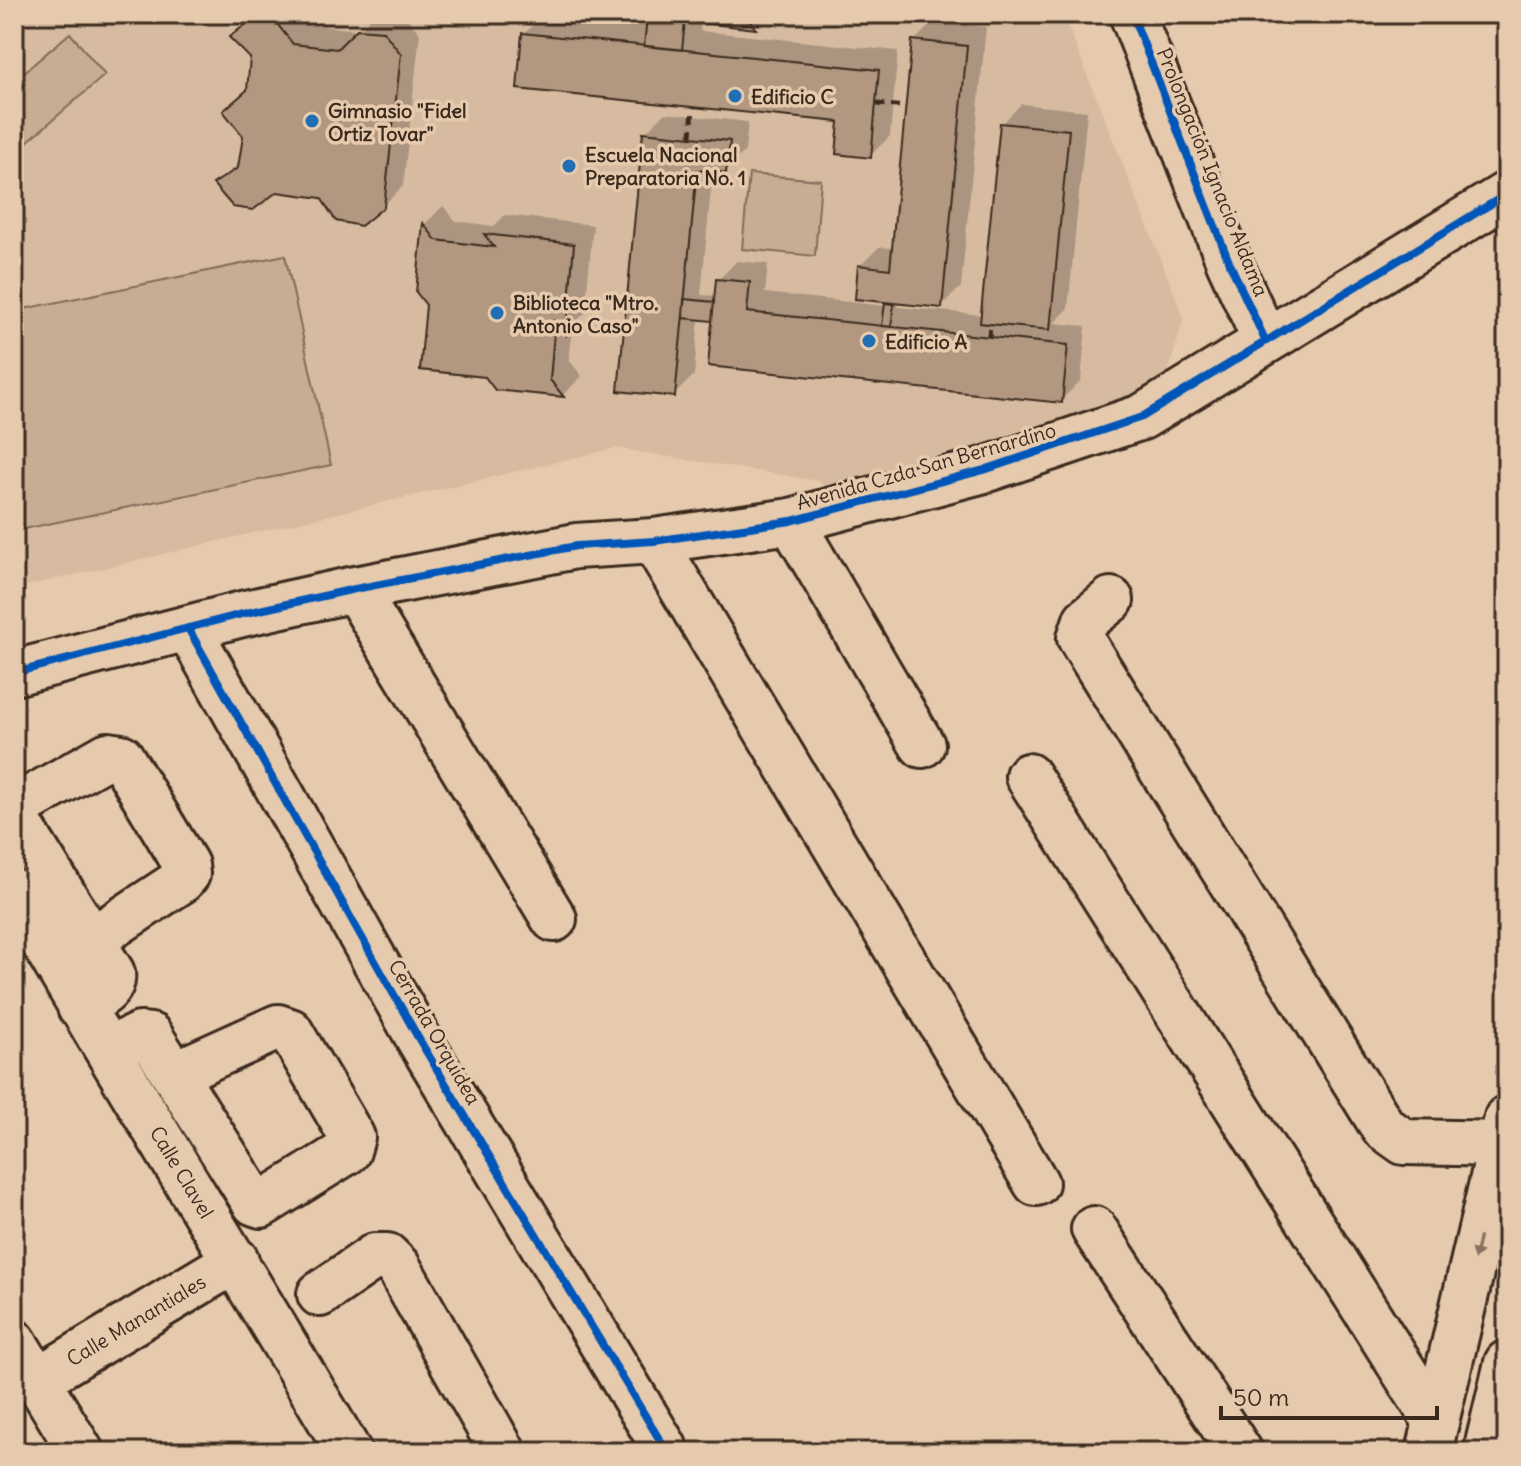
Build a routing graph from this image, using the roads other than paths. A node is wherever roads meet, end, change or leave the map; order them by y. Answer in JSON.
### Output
{"nodes":[{"id":1,"x":1132,"y":14,"type":"edge"},
{"id":2,"x":1507,"y":194,"type":"edge"},
{"id":3,"x":1265,"y":340,"type":"junction"},
{"id":4,"x":791,"y":521,"type":"junction"},
{"id":5,"x":654,"y":541,"type":"junction"},
{"id":6,"x":355,"y":589,"type":"junction"},
{"id":7,"x":1111,"y":600,"type":"dead end"},
{"id":8,"x":188,"y":628,"type":"junction"},
{"id":9,"x":14,"y":673,"type":"edge"},
{"id":10,"x":922,"y":745,"type":"dead end"},
{"id":11,"x":1028,"y":776,"type":"dead end"},
{"id":12,"x":14,"y":808,"type":"edge"},
{"id":13,"x":14,"y":815,"type":"edge"},
{"id":14,"x":14,"y":892,"type":"edge"},
{"id":15,"x":554,"y":919,"type":"dead end"},
{"id":16,"x":93,"y":939,"type":"junction"},
{"id":17,"x":80,"y":1007,"type":"junction"},
{"id":18,"x":108,"y":1050,"type":"junction"},
{"id":19,"x":174,"y":1074,"type":"dead end"},
{"id":20,"x":1505,"y":1135,"type":"edge"},
{"id":21,"x":1036,"y":1183,"type":"dead end"},
{"id":22,"x":1094,"y":1229,"type":"dead end"},
{"id":23,"x":236,"y":1260,"type":"junction"},
{"id":24,"x":320,"y":1294,"type":"dead end"},
{"id":25,"x":14,"y":1342,"type":"edge"},
{"id":26,"x":1507,"y":1363,"type":"edge"},
{"id":27,"x":37,"y":1380,"type":"junction"},
{"id":28,"x":1432,"y":1437,"type":"edge"},
{"id":29,"x":664,"y":1447,"type":"dead end"},
{"id":30,"x":81,"y":1452,"type":"edge"},
{"id":31,"x":349,"y":1452,"type":"edge"},
{"id":32,"x":503,"y":1452,"type":"edge"},
{"id":33,"x":1240,"y":1452,"type":"edge"},
{"id":34,"x":1486,"y":1452,"type":"edge"}],
"edges":[{"from":1,"to":3,"type":"street","name":"Prolongación Ignacio Aldama"},
{"from":2,"to":3,"type":"street","name":"Avenida Czda San Bernardino"},
{"from":3,"to":4,"type":"street","name":"Avenida Czda San Bernardino"},
{"from":4,"to":5,"type":"street","name":"Avenida Czda San Bernardino"},
{"from":4,"to":10,"type":"street"},
{"from":5,"to":6,"type":"street","name":"Avenida Czda San Bernardino"},
{"from":5,"to":21,"type":"street"},
{"from":6,"to":8,"type":"street","name":"Avenida Czda San Bernardino"},
{"from":6,"to":15,"type":"street"},
{"from":7,"to":20,"type":"street"},
{"from":8,"to":9,"type":"street","name":"Avenida Czda San Bernardino"},
{"from":8,"to":29,"type":"street","name":"Cerrada Orquídea"},
{"from":11,"to":28,"type":"street"},
{"from":12,"to":16,"type":"street"},
{"from":13,"to":16,"type":"street"},
{"from":14,"to":17,"type":"street","name":"Calle Clavel"},
{"from":16,"to":17,"type":"street"},
{"from":17,"to":18,"type":"street","name":"Calle Clavel"},
{"from":18,"to":19,"type":"street"},
{"from":18,"to":23,"type":"street","name":"Calle Clavel"},
{"from":20,"to":28,"type":"street","one_way":true},
{"from":22,"to":33,"type":"street"},
{"from":23,"to":27,"type":"street","name":"Calle Manantiales"},
{"from":23,"to":31,"type":"street","name":"Calle Clavel"},
{"from":24,"to":32,"type":"street"},
{"from":25,"to":27,"type":"street"},
{"from":26,"to":34,"type":"street"},
{"from":27,"to":30,"type":"street"}]}
